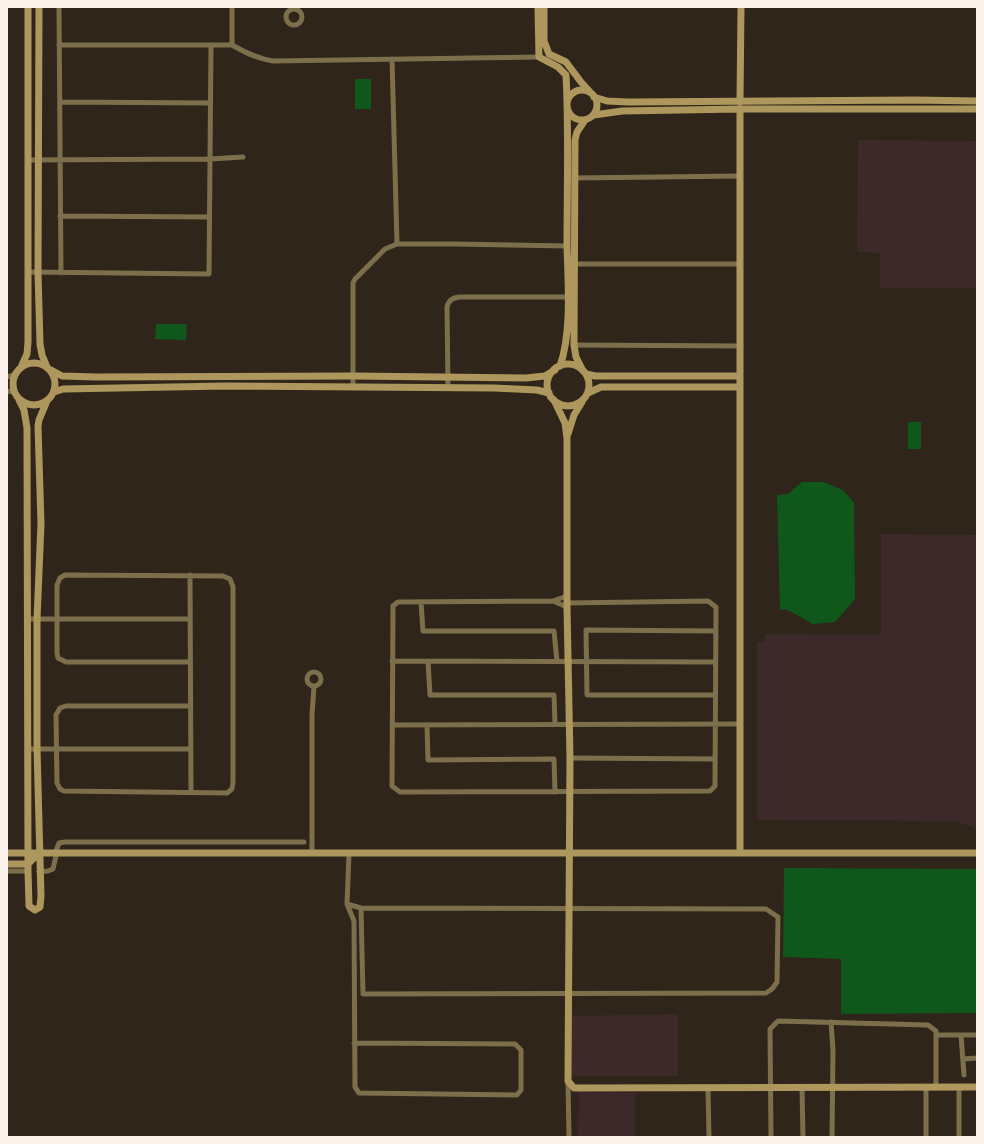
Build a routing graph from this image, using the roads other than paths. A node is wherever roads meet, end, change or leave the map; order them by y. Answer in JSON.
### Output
{"nodes":[{"id":1,"x":28,"y":7,"type":"edge"},
{"id":2,"x":39,"y":7,"type":"edge"},
{"id":3,"x":59,"y":7,"type":"edge"},
{"id":4,"x":232,"y":7,"type":"edge"},
{"id":5,"x":538,"y":7,"type":"edge"},
{"id":6,"x":544,"y":7,"type":"edge"},
{"id":7,"x":741,"y":7,"type":"edge"},
{"id":8,"x":211,"y":45,"type":"junction"},
{"id":9,"x":232,"y":45,"type":"junction"},
{"id":10,"x":59,"y":46,"type":"junction"},
{"id":11,"x":539,"y":57,"type":"junction"},
{"id":12,"x":392,"y":59,"type":"junction"},
{"id":13,"x":593,"y":95,"type":"junction"},
{"id":14,"x":914,"y":100,"type":"junction"},
{"id":15,"x":926,"y":100,"type":"junction"},
{"id":16,"x":977,"y":101,"type":"edge"},
{"id":17,"x":60,"y":102,"type":"junction"},
{"id":18,"x":740,"y":102,"type":"junction"},
{"id":19,"x":210,"y":103,"type":"junction"},
{"id":20,"x":568,"y":106,"type":"junction"},
{"id":21,"x":740,"y":109,"type":"junction"},
{"id":22,"x":926,"y":109,"type":"junction"},
{"id":23,"x":977,"y":109,"type":"edge"},
{"id":24,"x":914,"y":110,"type":"junction"},
{"id":25,"x":594,"y":115,"type":"junction"},
{"id":26,"x":585,"y":120,"type":"junction"},
{"id":27,"x":243,"y":157,"type":"dead end"},
{"id":28,"x":60,"y":159,"type":"junction"},
{"id":29,"x":210,"y":159,"type":"junction"},
{"id":30,"x":28,"y":160,"type":"junction"},
{"id":31,"x":38,"y":160,"type":"junction"},
{"id":32,"x":740,"y":176,"type":"junction"},
{"id":33,"x":575,"y":178,"type":"junction"},
{"id":34,"x":60,"y":216,"type":"junction"},
{"id":35,"x":209,"y":217,"type":"junction"},
{"id":36,"x":397,"y":244,"type":"junction"},
{"id":37,"x":567,"y":246,"type":"junction"},
{"id":38,"x":574,"y":264,"type":"junction"},
{"id":39,"x":740,"y":264,"type":"junction"},
{"id":40,"x":28,"y":272,"type":"junction"},
{"id":41,"x":38,"y":272,"type":"junction"},
{"id":42,"x":61,"y":273,"type":"junction"},
{"id":43,"x":568,"y":297,"type":"junction"},
{"id":44,"x":574,"y":345,"type":"junction"},
{"id":45,"x":741,"y":346,"type":"junction"},
{"id":46,"x":22,"y":365,"type":"junction"},
{"id":47,"x":557,"y":368,"type":"junction"},
{"id":48,"x":49,"y":369,"type":"junction"},
{"id":49,"x":584,"y":372,"type":"junction"},
{"id":50,"x":10,"y":376,"type":"edge"},
{"id":51,"x":353,"y":376,"type":"junction"},
{"id":52,"x":448,"y":376,"type":"junction"},
{"id":53,"x":740,"y":376,"type":"junction"},
{"id":54,"x":353,"y":387,"type":"junction"},
{"id":55,"x":448,"y":387,"type":"junction"},
{"id":56,"x":740,"y":387,"type":"junction"},
{"id":57,"x":10,"y":392,"type":"edge"},
{"id":58,"x":54,"y":392,"type":"junction"},
{"id":59,"x":549,"y":393,"type":"junction"},
{"id":60,"x":588,"y":393,"type":"junction"},
{"id":61,"x":19,"y":400,"type":"junction"},
{"id":62,"x":554,"y":400,"type":"junction"},
{"id":63,"x":47,"y":401,"type":"junction"},
{"id":64,"x":582,"y":401,"type":"junction"},
{"id":65,"x":567,"y":438,"type":"junction"},
{"id":66,"x":190,"y":576,"type":"junction"},
{"id":67,"x":421,"y":602,"type":"junction"},
{"id":68,"x":553,"y":602,"type":"junction"},
{"id":69,"x":567,"y":602,"type":"junction"},
{"id":70,"x":27,"y":619,"type":"junction"},
{"id":71,"x":38,"y":619,"type":"junction"},
{"id":72,"x":57,"y":619,"type":"junction"},
{"id":73,"x":190,"y":619,"type":"junction"},
{"id":74,"x":716,"y":631,"type":"junction"},
{"id":75,"x":392,"y":661,"type":"junction"},
{"id":76,"x":428,"y":661,"type":"junction"},
{"id":77,"x":190,"y":662,"type":"junction"},
{"id":78,"x":557,"y":662,"type":"junction"},
{"id":79,"x":569,"y":662,"type":"junction"},
{"id":80,"x":586,"y":662,"type":"junction"},
{"id":81,"x":716,"y":662,"type":"junction"},
{"id":82,"x":314,"y":687,"type":"dead end"},
{"id":83,"x":715,"y":695,"type":"junction"},
{"id":84,"x":190,"y":706,"type":"junction"},
{"id":85,"x":555,"y":724,"type":"junction"},
{"id":86,"x":569,"y":724,"type":"junction"},
{"id":87,"x":715,"y":724,"type":"junction"},
{"id":88,"x":740,"y":724,"type":"junction"},
{"id":89,"x":392,"y":725,"type":"junction"},
{"id":90,"x":427,"y":725,"type":"junction"},
{"id":91,"x":28,"y":749,"type":"junction"},
{"id":92,"x":37,"y":749,"type":"junction"},
{"id":93,"x":57,"y":749,"type":"junction"},
{"id":94,"x":190,"y":749,"type":"junction"},
{"id":95,"x":570,"y":758,"type":"junction"},
{"id":96,"x":715,"y":760,"type":"junction"},
{"id":97,"x":570,"y":791,"type":"junction"},
{"id":98,"x":555,"y":792,"type":"junction"},
{"id":99,"x":191,"y":793,"type":"junction"},
{"id":100,"x":304,"y":842,"type":"dead end"},
{"id":101,"x":7,"y":853,"type":"edge"},
{"id":102,"x":29,"y":853,"type":"junction"},
{"id":103,"x":39,"y":853,"type":"junction"},
{"id":104,"x":312,"y":853,"type":"junction"},
{"id":105,"x":740,"y":853,"type":"junction"},
{"id":106,"x":977,"y":853,"type":"edge"},
{"id":107,"x":349,"y":854,"type":"junction"},
{"id":108,"x":569,"y":854,"type":"junction"},
{"id":109,"x":7,"y":864,"type":"edge"},
{"id":110,"x":28,"y":868,"type":"junction"},
{"id":111,"x":7,"y":871,"type":"edge"},
{"id":112,"x":39,"y":872,"type":"junction"},
{"id":113,"x":348,"y":904,"type":"junction"},
{"id":114,"x":361,"y":908,"type":"junction"},
{"id":115,"x":569,"y":908,"type":"junction"},
{"id":116,"x":569,"y":993,"type":"junction"},
{"id":117,"x":363,"y":994,"type":"junction"},
{"id":118,"x":354,"y":1001,"type":"junction"},
{"id":119,"x":831,"y":1022,"type":"junction"},
{"id":120,"x":936,"y":1035,"type":"junction"},
{"id":121,"x":961,"y":1035,"type":"junction"},
{"id":122,"x":977,"y":1035,"type":"edge"},
{"id":123,"x":354,"y":1043,"type":"junction"},
{"id":124,"x":963,"y":1058,"type":"junction"},
{"id":125,"x":977,"y":1058,"type":"edge"},
{"id":126,"x":964,"y":1075,"type":"dead end"},
{"id":127,"x":568,"y":1081,"type":"junction"},
{"id":128,"x":926,"y":1087,"type":"junction"},
{"id":129,"x":936,"y":1087,"type":"junction"},
{"id":130,"x":959,"y":1087,"type":"junction"},
{"id":131,"x":977,"y":1087,"type":"edge"},
{"id":132,"x":708,"y":1088,"type":"junction"},
{"id":133,"x":770,"y":1088,"type":"junction"},
{"id":134,"x":802,"y":1088,"type":"junction"},
{"id":135,"x":832,"y":1088,"type":"junction"},
{"id":136,"x":569,"y":1137,"type":"edge"},
{"id":137,"x":708,"y":1137,"type":"edge"},
{"id":138,"x":771,"y":1137,"type":"edge"},
{"id":139,"x":803,"y":1137,"type":"edge"},
{"id":140,"x":832,"y":1137,"type":"edge"},
{"id":141,"x":926,"y":1137,"type":"edge"},
{"id":142,"x":959,"y":1137,"type":"edge"}],
"edges":[{"from":1,"to":30,"type":"street"},
{"from":2,"to":31,"type":"street"},
{"from":3,"to":10,"type":"street"},
{"from":4,"to":9,"type":"street"},
{"from":5,"to":11,"type":"street"},
{"from":6,"to":13,"type":"street"},
{"from":7,"to":18,"type":"street"},
{"from":8,"to":9,"type":"street"},
{"from":8,"to":10,"type":"street"},
{"from":8,"to":19,"type":"street"},
{"from":9,"to":12,"type":"street"},
{"from":10,"to":17,"type":"street"},
{"from":11,"to":12,"type":"street"},
{"from":11,"to":20,"type":"street"},
{"from":12,"to":36,"type":"street"},
{"from":13,"to":18,"type":"street"},
{"from":13,"to":20,"type":"street"},
{"from":13,"to":25,"type":"street"},
{"from":14,"to":15,"type":"street"},
{"from":14,"to":18,"type":"street"},
{"from":14,"to":24,"type":"street"},
{"from":15,"to":16,"type":"street"},
{"from":15,"to":22,"type":"street"},
{"from":17,"to":19,"type":"street"},
{"from":17,"to":28,"type":"street"},
{"from":19,"to":29,"type":"street"},
{"from":20,"to":26,"type":"street"},
{"from":20,"to":37,"type":"street"},
{"from":21,"to":24,"type":"street"},
{"from":21,"to":25,"type":"street"},
{"from":21,"to":32,"type":"street"},
{"from":22,"to":23,"type":"street"},
{"from":22,"to":24,"type":"street"},
{"from":25,"to":26,"type":"street"},
{"from":26,"to":33,"type":"street"},
{"from":27,"to":29,"type":"street"},
{"from":28,"to":29,"type":"street"},
{"from":28,"to":31,"type":"street"},
{"from":28,"to":34,"type":"street"},
{"from":29,"to":35,"type":"street"},
{"from":30,"to":31,"type":"street"},
{"from":30,"to":40,"type":"street"},
{"from":31,"to":41,"type":"street"},
{"from":32,"to":33,"type":"street"},
{"from":32,"to":39,"type":"street"},
{"from":33,"to":38,"type":"street"},
{"from":34,"to":35,"type":"street"},
{"from":34,"to":42,"type":"street"},
{"from":35,"to":42,"type":"street"},
{"from":36,"to":37,"type":"street"},
{"from":36,"to":51,"type":"street"},
{"from":37,"to":43,"type":"street"},
{"from":38,"to":39,"type":"street"},
{"from":38,"to":44,"type":"street"},
{"from":39,"to":45,"type":"street"},
{"from":40,"to":41,"type":"street"},
{"from":40,"to":46,"type":"street"},
{"from":41,"to":42,"type":"street"},
{"from":41,"to":48,"type":"street"},
{"from":43,"to":47,"type":"street"},
{"from":43,"to":52,"type":"street"},
{"from":44,"to":45,"type":"street"},
{"from":44,"to":49,"type":"street"},
{"from":45,"to":53,"type":"street"},
{"from":46,"to":48,"type":"street"},
{"from":46,"to":50,"type":"street"},
{"from":47,"to":49,"type":"street"},
{"from":47,"to":52,"type":"street"},
{"from":47,"to":59,"type":"street"},
{"from":48,"to":51,"type":"street"},
{"from":48,"to":58,"type":"street"},
{"from":49,"to":53,"type":"street"},
{"from":49,"to":60,"type":"street"},
{"from":50,"to":57,"type":"street"},
{"from":51,"to":52,"type":"street"},
{"from":51,"to":54,"type":"street"},
{"from":52,"to":55,"type":"street"},
{"from":53,"to":56,"type":"street"},
{"from":54,"to":55,"type":"street"},
{"from":54,"to":58,"type":"street"},
{"from":55,"to":59,"type":"street"},
{"from":56,"to":60,"type":"street"},
{"from":56,"to":88,"type":"street"},
{"from":57,"to":61,"type":"street"},
{"from":58,"to":63,"type":"street"},
{"from":59,"to":62,"type":"street"},
{"from":60,"to":64,"type":"street"},
{"from":61,"to":63,"type":"street"},
{"from":61,"to":70,"type":"street"},
{"from":62,"to":64,"type":"street"},
{"from":62,"to":65,"type":"street"},
{"from":63,"to":71,"type":"street"},
{"from":64,"to":65,"type":"street"},
{"from":65,"to":69,"type":"street"},
{"from":66,"to":72,"type":"street"},
{"from":66,"to":73,"type":"street"},
{"from":66,"to":99,"type":"street"},
{"from":67,"to":68,"type":"street"},
{"from":67,"to":75,"type":"street"},
{"from":67,"to":78,"type":"street"},
{"from":68,"to":69,"type":"street"},
{"from":68,"to":69,"type":"street"},
{"from":69,"to":74,"type":"street"},
{"from":69,"to":79,"type":"street"},
{"from":70,"to":71,"type":"street"},
{"from":70,"to":91,"type":"street"},
{"from":71,"to":72,"type":"street"},
{"from":71,"to":92,"type":"street"},
{"from":72,"to":73,"type":"street"},
{"from":72,"to":77,"type":"street"},
{"from":73,"to":77,"type":"street"},
{"from":74,"to":80,"type":"street"},
{"from":74,"to":81,"type":"street"},
{"from":75,"to":76,"type":"street"},
{"from":75,"to":89,"type":"street"},
{"from":76,"to":78,"type":"street"},
{"from":76,"to":85,"type":"street"},
{"from":77,"to":84,"type":"street"},
{"from":78,"to":79,"type":"street"},
{"from":79,"to":80,"type":"street"},
{"from":79,"to":86,"type":"street"},
{"from":80,"to":81,"type":"street"},
{"from":80,"to":83,"type":"street"},
{"from":81,"to":83,"type":"street"},
{"from":82,"to":104,"type":"street"},
{"from":83,"to":87,"type":"street"},
{"from":84,"to":93,"type":"street"},
{"from":84,"to":94,"type":"street"},
{"from":85,"to":86,"type":"street"},
{"from":85,"to":90,"type":"street"},
{"from":86,"to":87,"type":"street"},
{"from":86,"to":95,"type":"street"},
{"from":87,"to":88,"type":"street"},
{"from":87,"to":96,"type":"street"},
{"from":88,"to":105,"type":"street"},
{"from":89,"to":90,"type":"street"},
{"from":89,"to":98,"type":"street"},
{"from":90,"to":98,"type":"street"},
{"from":91,"to":92,"type":"street"},
{"from":91,"to":102,"type":"street"},
{"from":92,"to":93,"type":"street"},
{"from":92,"to":103,"type":"street"},
{"from":93,"to":94,"type":"street"},
{"from":93,"to":99,"type":"street"},
{"from":94,"to":99,"type":"street"},
{"from":95,"to":96,"type":"street"},
{"from":95,"to":97,"type":"street"},
{"from":96,"to":97,"type":"street"},
{"from":97,"to":98,"type":"street"},
{"from":97,"to":108,"type":"street"},
{"from":100,"to":112,"type":"street"},
{"from":101,"to":102,"type":"street"},
{"from":102,"to":103,"type":"street"},
{"from":102,"to":110,"type":"street"},
{"from":103,"to":104,"type":"street"},
{"from":103,"to":110,"type":"street"},
{"from":103,"to":112,"type":"street"},
{"from":104,"to":107,"type":"street"},
{"from":105,"to":106,"type":"street"},
{"from":105,"to":108,"type":"street"},
{"from":107,"to":108,"type":"street"},
{"from":107,"to":113,"type":"street"},
{"from":108,"to":115,"type":"street"},
{"from":109,"to":110,"type":"street"},
{"from":110,"to":111,"type":"street"},
{"from":110,"to":112,"type":"street"},
{"from":113,"to":114,"type":"street"},
{"from":113,"to":118,"type":"street"},
{"from":114,"to":115,"type":"street"},
{"from":114,"to":117,"type":"street"},
{"from":115,"to":116,"type":"street"},
{"from":115,"to":116,"type":"street"},
{"from":116,"to":117,"type":"street"},
{"from":116,"to":127,"type":"street"},
{"from":117,"to":118,"type":"street"},
{"from":118,"to":123,"type":"street"},
{"from":119,"to":120,"type":"street"},
{"from":119,"to":133,"type":"street"},
{"from":119,"to":135,"type":"street"},
{"from":120,"to":121,"type":"street"},
{"from":120,"to":129,"type":"street"},
{"from":121,"to":122,"type":"street"},
{"from":121,"to":124,"type":"street"},
{"from":123,"to":123,"type":"street"},
{"from":124,"to":125,"type":"street"},
{"from":124,"to":126,"type":"street"},
{"from":127,"to":132,"type":"street"},
{"from":127,"to":136,"type":"street"},
{"from":128,"to":129,"type":"street"},
{"from":128,"to":135,"type":"street"},
{"from":128,"to":141,"type":"street"},
{"from":129,"to":130,"type":"street"},
{"from":130,"to":131,"type":"street"},
{"from":130,"to":142,"type":"street"},
{"from":132,"to":133,"type":"street"},
{"from":132,"to":137,"type":"street"},
{"from":133,"to":134,"type":"street"},
{"from":133,"to":138,"type":"street"},
{"from":134,"to":135,"type":"street"},
{"from":134,"to":139,"type":"street"},
{"from":135,"to":140,"type":"street"}]}
